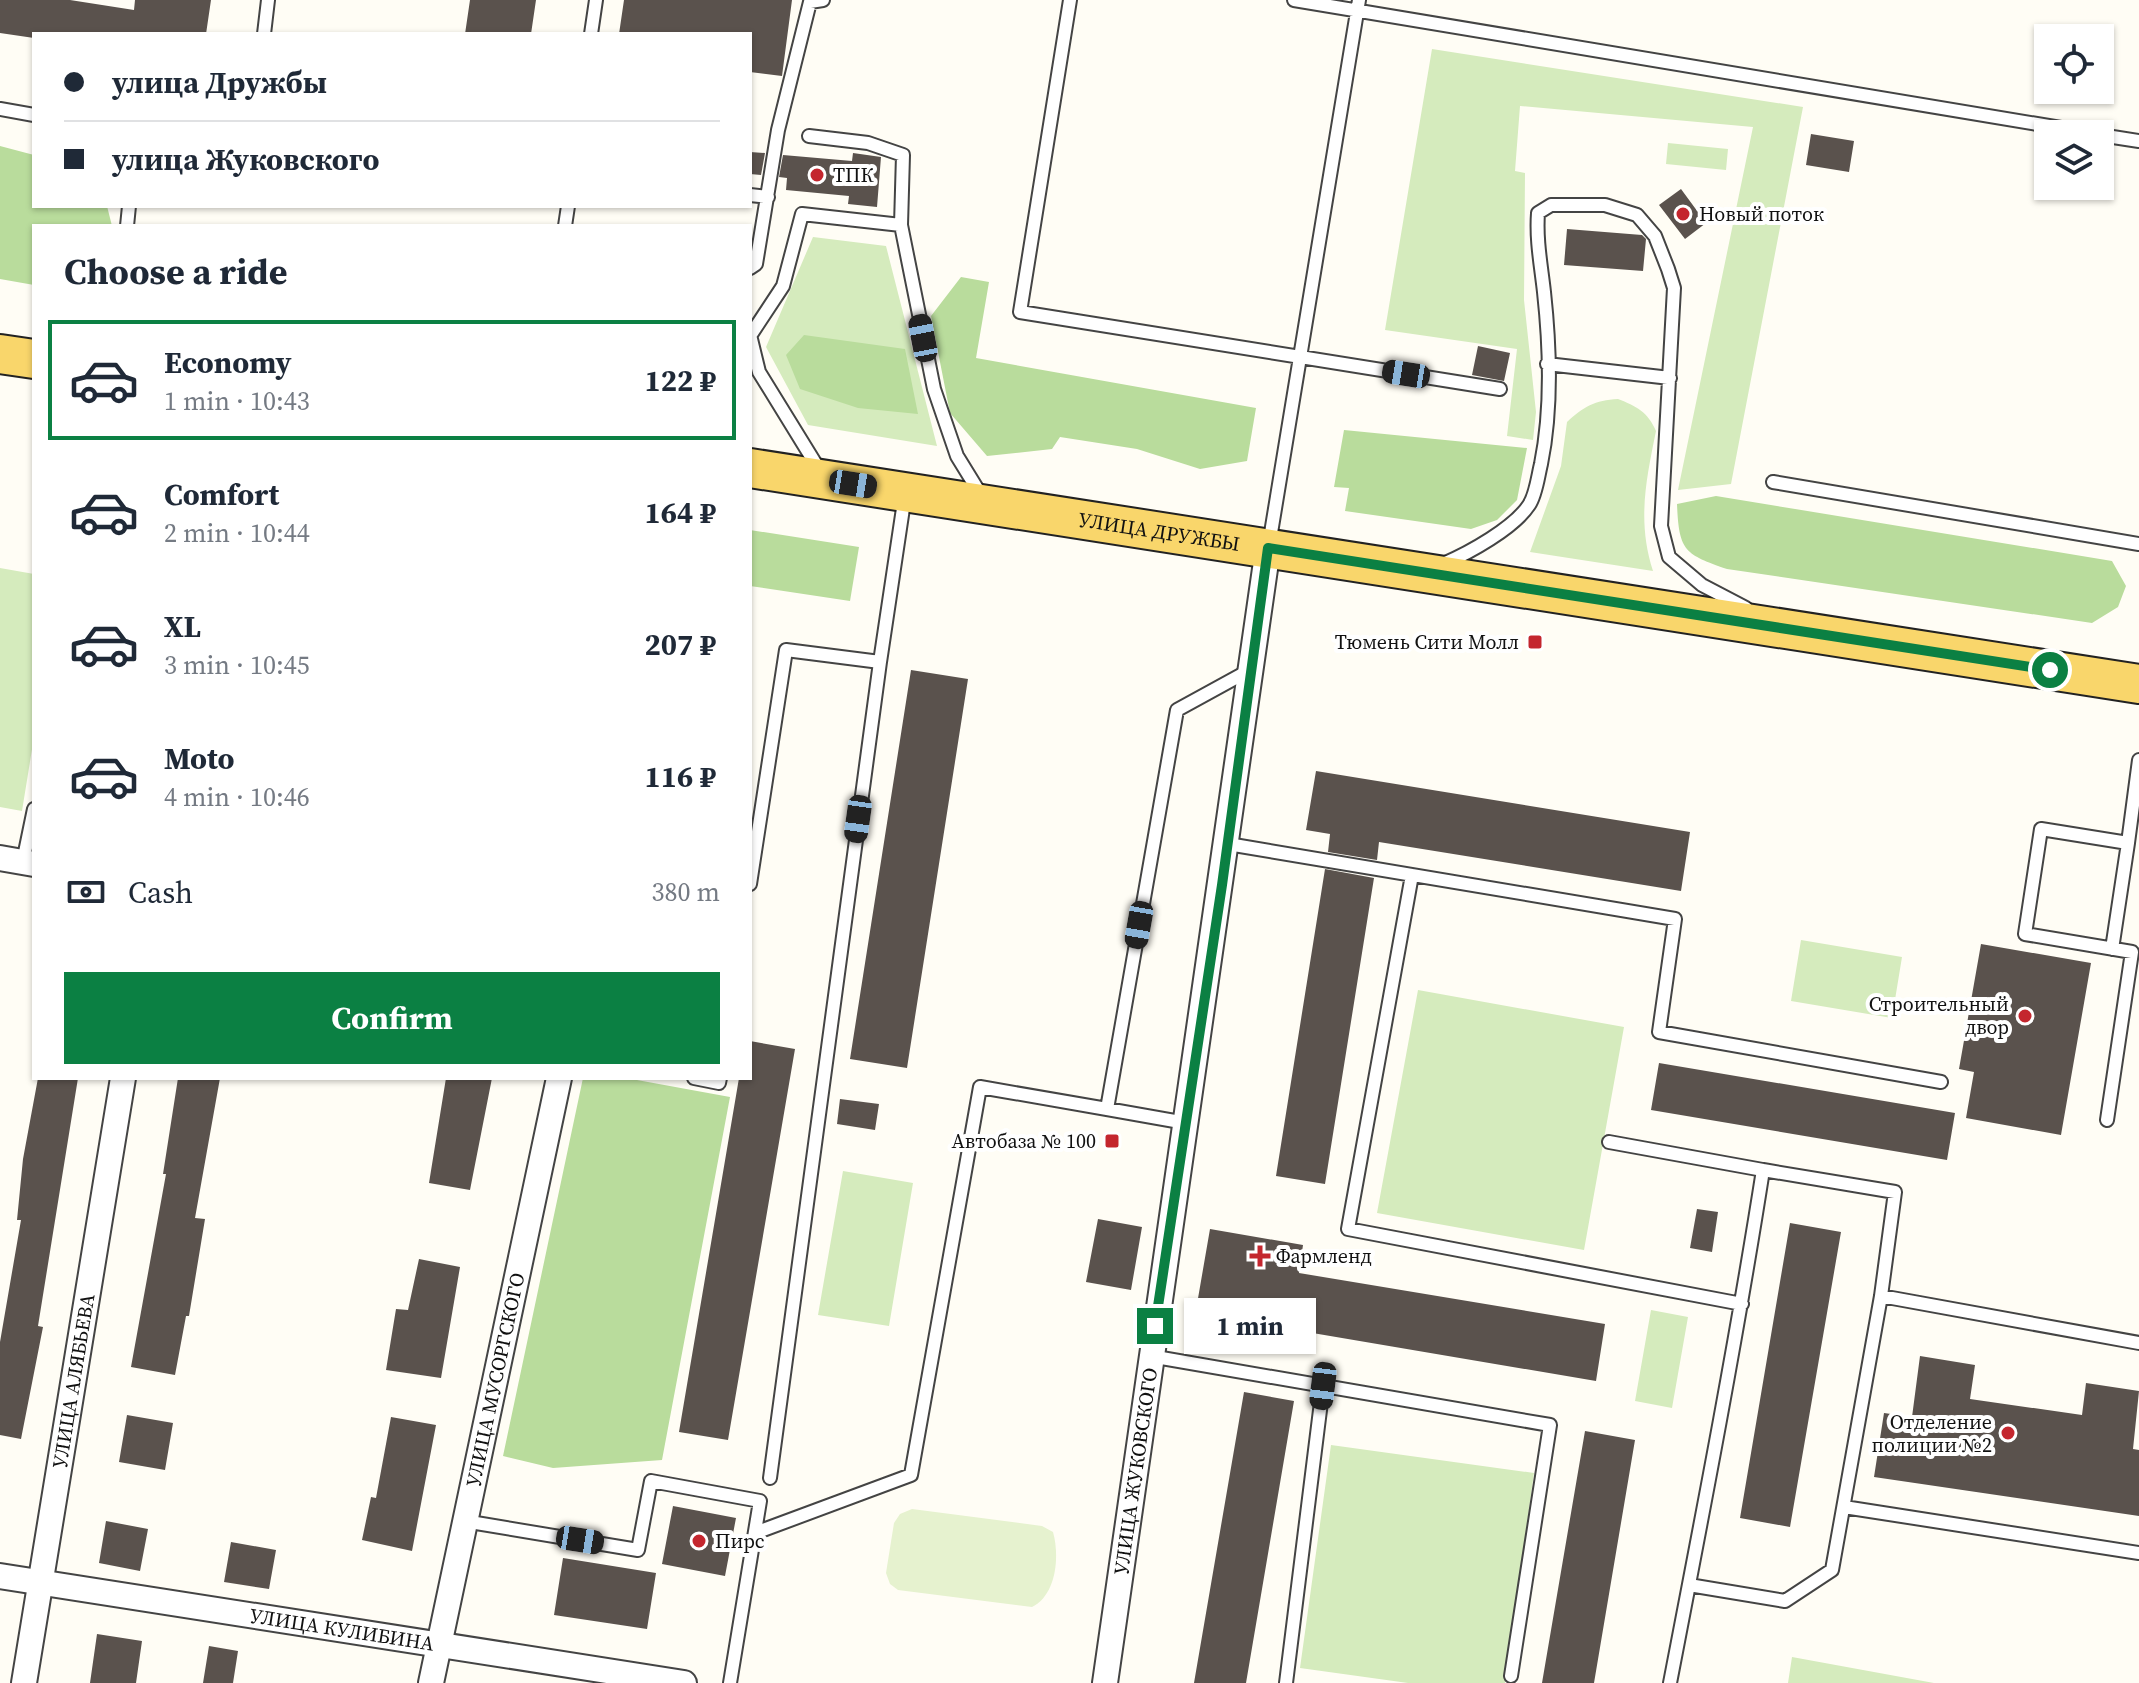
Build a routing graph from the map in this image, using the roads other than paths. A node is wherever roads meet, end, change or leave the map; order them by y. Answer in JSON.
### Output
{"nodes":[{"id":1,"x":268,"y":0,"type":"edge"},
{"id":2,"x":596,"y":0,"type":"edge"},
{"id":3,"x":823,"y":0,"type":"edge"},
{"id":4,"x":1070,"y":0,"type":"edge"},
{"id":5,"x":1294,"y":0,"type":"edge"},
{"id":6,"x":1358,"y":6,"type":"edge"},
{"id":7,"x":264,"y":32,"type":"edge"},
{"id":8,"x":591,"y":32,"type":"edge"},
{"id":9,"x":0,"y":109,"type":"edge"},
{"id":10,"x":32,"y":115,"type":"edge"},
{"id":11,"x":2034,"y":123,"type":"edge"},
{"id":12,"x":809,"y":136,"type":"dead end"},
{"id":13,"x":2114,"y":137,"type":"edge"},
{"id":14,"x":2139,"y":141,"type":"edge"},
{"id":15,"x":752,"y":195,"type":"edge"},
{"id":16,"x":768,"y":197,"type":"junction"},
{"id":17,"x":901,"y":225,"type":"junction"},
{"id":18,"x":752,"y":267,"type":"edge"},
{"id":19,"x":752,"y":332,"type":"edge"},
{"id":20,"x":752,"y":343,"type":"edge"},
{"id":21,"x":0,"y":354,"type":"edge"},
{"id":22,"x":1298,"y":357,"type":"junction"},
{"id":23,"x":32,"y":359,"type":"edge"},
{"id":24,"x":1547,"y":364,"type":"junction"},
{"id":25,"x":1670,"y":378,"type":"junction"},
{"id":26,"x":1500,"y":389,"type":"dead end"},
{"id":27,"x":752,"y":468,"type":"edge"},
{"id":28,"x":827,"y":480,"type":"junction"},
{"id":29,"x":1773,"y":482,"type":"dead end"},
{"id":30,"x":906,"y":492,"type":"junction"},
{"id":31,"x":987,"y":504,"type":"junction"},
{"id":32,"x":2139,"y":544,"type":"edge"},
{"id":33,"x":1268,"y":548,"type":"junction"},
{"id":34,"x":1423,"y":573,"type":"junction"},
{"id":35,"x":1784,"y":629,"type":"junction"},
{"id":36,"x":880,"y":662,"type":"junction"},
{"id":37,"x":1250,"y":670,"type":"junction"},
{"id":38,"x":2139,"y":684,"type":"edge"},
{"id":39,"x":2139,"y":760,"type":"edge"},
{"id":40,"x":32,"y":816,"type":"edge"},
{"id":41,"x":2128,"y":843,"type":"junction"},
{"id":42,"x":1228,"y":844,"type":"junction"},
{"id":43,"x":19,"y":861,"type":"edge"},
{"id":44,"x":752,"y":871,"type":"edge"},
{"id":45,"x":1412,"y":875,"type":"junction"},
{"id":46,"x":2112,"y":949,"type":"junction"},
{"id":47,"x":123,"y":1080,"type":"edge"},
{"id":48,"x":559,"y":1080,"type":"edge"},
{"id":49,"x":1941,"y":1082,"type":"dead end"},
{"id":50,"x":1107,"y":1109,"type":"junction"},
{"id":51,"x":2107,"y":1120,"type":"dead end"},
{"id":52,"x":1186,"y":1123,"type":"junction"},
{"id":53,"x":1609,"y":1142,"type":"dead end"},
{"id":54,"x":1763,"y":1170,"type":"junction"},
{"id":55,"x":1881,"y":1296,"type":"junction"},
{"id":56,"x":1742,"y":1304,"type":"junction"},
{"id":57,"x":2139,"y":1343,"type":"edge"},
{"id":58,"x":1150,"y":1356,"type":"junction"},
{"id":59,"x":1323,"y":1386,"type":"junction"},
{"id":60,"x":770,"y":1478,"type":"dead end"},
{"id":61,"x":1844,"y":1507,"type":"junction"},
{"id":62,"x":464,"y":1521,"type":"junction"},
{"id":63,"x":755,"y":1533,"type":"junction"},
{"id":64,"x":2139,"y":1553,"type":"edge"},
{"id":65,"x":0,"y":1576,"type":"edge"},
{"id":66,"x":39,"y":1583,"type":"junction"},
{"id":67,"x":1689,"y":1585,"type":"junction"},
{"id":68,"x":437,"y":1644,"type":"junction"},
{"id":69,"x":1511,"y":1676,"type":"dead end"},
{"id":70,"x":24,"y":1683,"type":"edge"},
{"id":71,"x":431,"y":1683,"type":"edge"},
{"id":72,"x":684,"y":1683,"type":"edge"},
{"id":73,"x":730,"y":1683,"type":"edge"},
{"id":74,"x":1105,"y":1683,"type":"edge"},
{"id":75,"x":1286,"y":1683,"type":"edge"},
{"id":76,"x":1670,"y":1683,"type":"edge"}],
"edges":[{"from":1,"to":7,"type":"lane"},
{"from":2,"to":8,"type":"lane"},
{"from":3,"to":16,"type":"lane"},
{"from":4,"to":22,"type":"lane"},
{"from":5,"to":6,"type":"lane"},
{"from":6,"to":11,"type":"lane"},
{"from":6,"to":22,"type":"lane"},
{"from":9,"to":10,"type":"lane"},
{"from":12,"to":17,"type":"lane"},
{"from":13,"to":14,"type":"lane"},
{"from":15,"to":16,"type":"lane"},
{"from":16,"to":18,"type":"lane"},
{"from":17,"to":19,"type":"lane"},
{"from":17,"to":31,"type":"lane"},
{"from":20,"to":28,"type":"lane"},
{"from":21,"to":23,"type":"main road"},
{"from":22,"to":26,"type":"lane"},
{"from":22,"to":33,"type":"lane"},
{"from":24,"to":25,"type":"lane"},
{"from":24,"to":25,"type":"lane"},
{"from":24,"to":34,"type":"lane"},
{"from":25,"to":35,"type":"lane"},
{"from":27,"to":28,"type":"main road","name":"УЛИЦА ДРУЖБЫ"},
{"from":28,"to":30,"type":"main road","name":"УЛИЦА ДРУЖБЫ"},
{"from":29,"to":32,"type":"lane"},
{"from":30,"to":31,"type":"main road","name":"УЛИЦА ДРУЖБЫ"},
{"from":30,"to":36,"type":"lane"},
{"from":31,"to":33,"type":"main road","name":"УЛИЦА ДРУЖБЫ"},
{"from":33,"to":34,"type":"main road","name":"УЛИЦА ДРУЖБЫ"},
{"from":33,"to":37,"type":"street","name":"УЛИЦА ЖУКОВСКОГО"},
{"from":34,"to":35,"type":"main road","name":"УЛИЦА ДРУЖБЫ"},
{"from":35,"to":38,"type":"main road","name":"УЛИЦА ДРУЖБЫ"},
{"from":36,"to":44,"type":"lane"},
{"from":36,"to":60,"type":"lane"},
{"from":37,"to":42,"type":"street","name":"УЛИЦА ЖУКОВСКОГО"},
{"from":37,"to":50,"type":"lane"},
{"from":39,"to":41,"type":"lane"},
{"from":40,"to":43,"type":"lane"},
{"from":41,"to":46,"type":"lane"},
{"from":41,"to":46,"type":"lane"},
{"from":42,"to":45,"type":"lane"},
{"from":42,"to":52,"type":"street","name":"УЛИЦА ЖУКОВСКОГО"},
{"from":45,"to":49,"type":"lane"},
{"from":45,"to":56,"type":"lane"},
{"from":46,"to":51,"type":"lane"},
{"from":47,"to":66,"type":"street","name":"УЛИЦА АЛЯБЬЕВА"},
{"from":48,"to":62,"type":"street","name":"УЛИЦА МУСОРГСКОГО"},
{"from":50,"to":52,"type":"lane"},
{"from":50,"to":63,"type":"lane"},
{"from":52,"to":58,"type":"street","name":"УЛИЦА ЖУКОВСКОГО"},
{"from":53,"to":54,"type":"lane"},
{"from":54,"to":55,"type":"lane"},
{"from":54,"to":56,"type":"lane"},
{"from":55,"to":57,"type":"lane"},
{"from":55,"to":61,"type":"lane"},
{"from":56,"to":67,"type":"lane"},
{"from":58,"to":59,"type":"lane"},
{"from":58,"to":74,"type":"street","name":"УЛИЦА ЖУКОВСКОГО"},
{"from":59,"to":69,"type":"lane"},
{"from":59,"to":75,"type":"lane"},
{"from":61,"to":64,"type":"lane"},
{"from":61,"to":67,"type":"lane"},
{"from":62,"to":63,"type":"lane"},
{"from":62,"to":68,"type":"street","name":"УЛИЦА МУСОРГСКОГО"},
{"from":63,"to":73,"type":"lane"},
{"from":65,"to":66,"type":"street","name":"УЛИЦА КУЛИБИНА"},
{"from":66,"to":68,"type":"street","name":"УЛИЦА КУЛИБИНА"},
{"from":66,"to":70,"type":"street","name":"УЛИЦА АЛЯБЬЕВА"},
{"from":67,"to":76,"type":"lane"},
{"from":68,"to":71,"type":"street","name":"УЛИЦА МУСОРГСКОГО"},
{"from":68,"to":72,"type":"street","name":"УЛИЦА КУЛИБИНА"}]}
